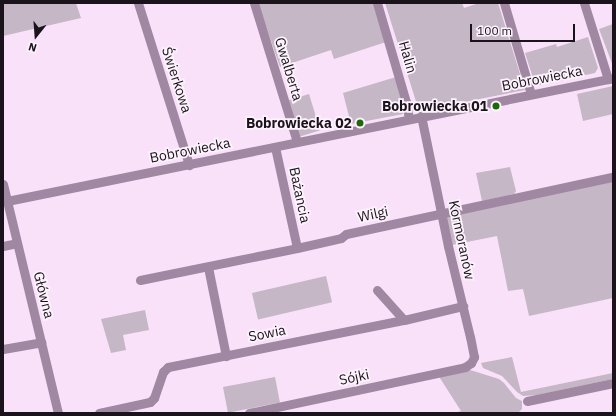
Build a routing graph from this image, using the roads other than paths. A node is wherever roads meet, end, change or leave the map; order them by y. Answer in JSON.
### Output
{"nodes":[{"id":1,"x":138,"y":3,"type":"edge"},
{"id":2,"x":254,"y":3,"type":"edge"},
{"id":3,"x":377,"y":3,"type":"edge"},
{"id":4,"x":504,"y":3,"type":"edge"},
{"id":5,"x":584,"y":3,"type":"edge"},
{"id":6,"x":611,"y":79,"type":"edge"},
{"id":7,"x":532,"y":94,"type":"junction"},
{"id":8,"x":421,"y":116,"type":"junction"},
{"id":9,"x":409,"y":119,"type":"junction"},
{"id":10,"x":297,"y":142,"type":"junction"},
{"id":11,"x":276,"y":147,"type":"junction"},
{"id":12,"x":189,"y":165,"type":"junction"},
{"id":13,"x":613,"y":177,"type":"edge"},
{"id":14,"x":3,"y":184,"type":"edge"},
{"id":15,"x":7,"y":201,"type":"junction"},
{"id":16,"x":442,"y":213,"type":"junction"},
{"id":17,"x":17,"y":243,"type":"junction"},
{"id":18,"x":3,"y":246,"type":"edge"},
{"id":19,"x":297,"y":248,"type":"junction"},
{"id":20,"x":208,"y":267,"type":"junction"},
{"id":21,"x":140,"y":280,"type":"dead end"},
{"id":22,"x":377,"y":290,"type":"dead end"},
{"id":23,"x":463,"y":306,"type":"junction"},
{"id":24,"x":404,"y":320,"type":"junction"},
{"id":25,"x":41,"y":342,"type":"junction"},
{"id":26,"x":3,"y":349,"type":"edge"},
{"id":27,"x":226,"y":356,"type":"junction"},
{"id":28,"x":465,"y":367,"type":"joint"},
{"id":29,"x":613,"y":383,"type":"edge"},
{"id":30,"x":527,"y":401,"type":"dead end"},
{"id":31,"x":58,"y":413,"type":"edge"},
{"id":32,"x":99,"y":413,"type":"edge"},
{"id":33,"x":249,"y":413,"type":"edge"}],
"edges":[{"from":1,"to":12,"type":"street","name":"Świerkowa"},
{"from":2,"to":10,"type":"street","name":"Gwalberta"},
{"from":3,"to":9,"type":"street","name":"Halin"},
{"from":4,"to":7,"type":"street"},
{"from":5,"to":6,"type":"street"},
{"from":6,"to":7,"type":"street","name":"Bobrowiecka"},
{"from":7,"to":8,"type":"street","name":"Bobrowiecka"},
{"from":8,"to":9,"type":"street","name":"Bobrowiecka"},
{"from":8,"to":16,"type":"street","name":"Kormoranów"},
{"from":9,"to":10,"type":"street","name":"Bobrowiecka"},
{"from":10,"to":11,"type":"street","name":"Bobrowiecka"},
{"from":11,"to":12,"type":"street","name":"Bobrowiecka"},
{"from":11,"to":19,"type":"street","name":"Bażancia"},
{"from":12,"to":15,"type":"street","name":"Bobrowiecka"},
{"from":13,"to":16,"type":"street","name":"Wilgi"},
{"from":14,"to":15,"type":"street","name":"Główna"},
{"from":15,"to":17,"type":"street","name":"Główna"},
{"from":16,"to":19,"type":"street","name":"Wilgi"},
{"from":16,"to":23,"type":"street","name":"Kormoranów"},
{"from":17,"to":18,"type":"street"},
{"from":17,"to":25,"type":"street","name":"Główna"},
{"from":19,"to":20,"type":"street","name":"Wilgi"},
{"from":20,"to":21,"type":"street","name":"Wilgi"},
{"from":20,"to":27,"type":"street"},
{"from":22,"to":24,"type":"street"},
{"from":23,"to":24,"type":"street","name":"Sowia"},
{"from":23,"to":28,"type":"street","name":"Kormoranów"},
{"from":24,"to":27,"type":"street","name":"Sowia"},
{"from":25,"to":26,"type":"street"},
{"from":25,"to":31,"type":"street","name":"Główna"},
{"from":27,"to":32,"type":"street","name":"Sowia"},
{"from":28,"to":33,"type":"street","name":"Sójki"},
{"from":29,"to":30,"type":"street"}]}
